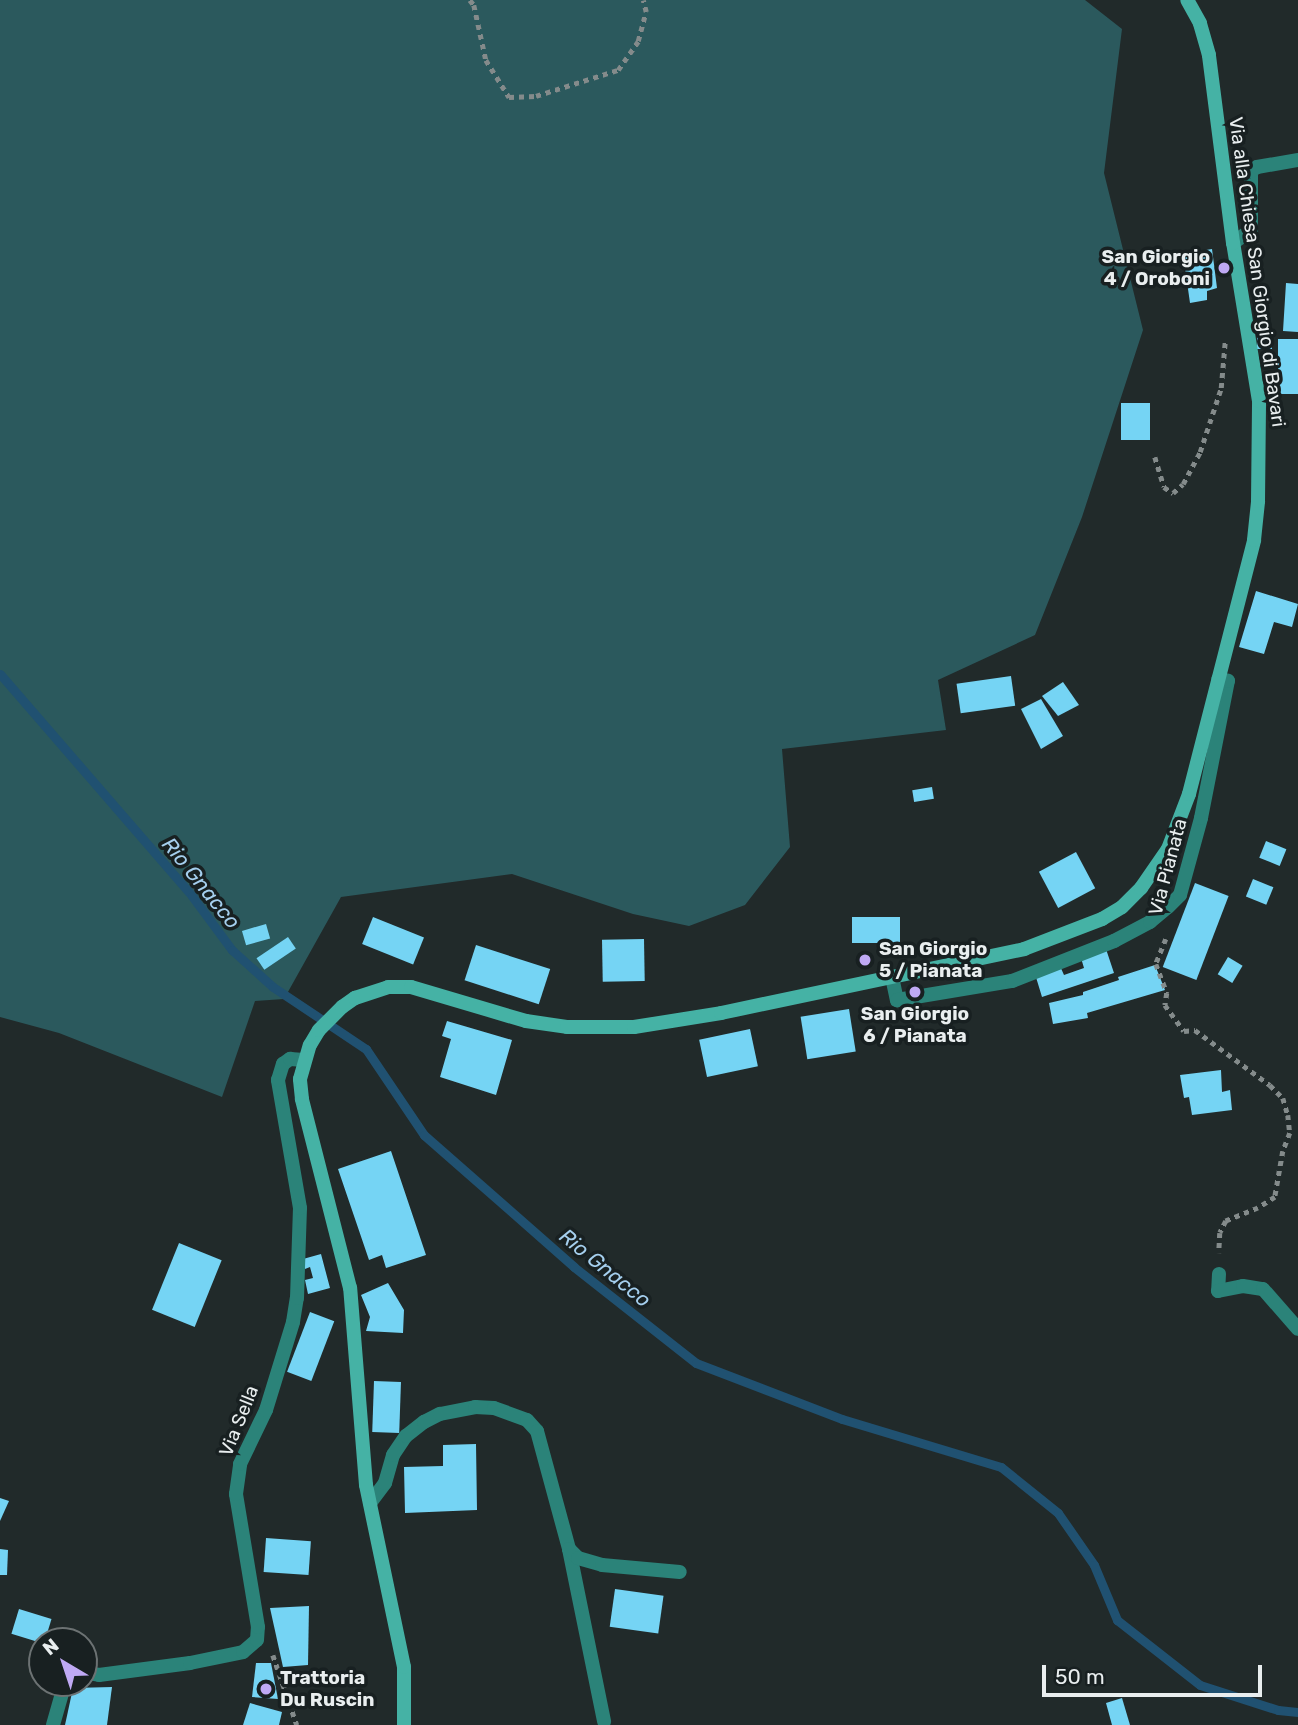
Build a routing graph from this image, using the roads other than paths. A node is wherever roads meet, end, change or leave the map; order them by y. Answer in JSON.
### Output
{"nodes":[{"id":1,"x":1187,"y":0,"type":"edge"},
{"id":2,"x":1298,"y":160,"type":"edge"},
{"id":3,"x":1233,"y":243,"type":"junction"},
{"id":4,"x":1217,"y":679,"type":"junction"},
{"id":5,"x":892,"y":977,"type":"junction"},
{"id":6,"x":304,"y":1060,"type":"junction"},
{"id":7,"x":1219,"y":1274,"type":"road end"},
{"id":8,"x":1298,"y":1329,"type":"edge"},
{"id":9,"x":370,"y":1503,"type":"junction"},
{"id":10,"x":569,"y":1549,"type":"junction"},
{"id":11,"x":680,"y":1572,"type":"dead end"},
{"id":12,"x":98,"y":1675,"type":"edge"},
{"id":13,"x":61,"y":1697,"type":"edge"},
{"id":14,"x":604,"y":1721,"type":"dead end"},
{"id":15,"x":53,"y":1725,"type":"edge"},
{"id":16,"x":404,"y":1725,"type":"edge"}],
"edges":[{"from":1,"to":3,"type":"street","name":"Via alla Chiesa San Giorgio di Bavari"},
{"from":2,"to":3,"type":"street"},
{"from":3,"to":4,"type":"street","name":"Via alla Chiesa San Giorgio di Bavari"},
{"from":4,"to":5,"type":"street","name":"Via alla Chiesa San Giorgio di Bavari"},
{"from":4,"to":5,"type":"street","name":"Via Pianata"},
{"from":5,"to":6,"type":"street","name":"Via alla Chiesa San Giorgio di Bavari"},
{"from":6,"to":9,"type":"street","name":"Via alla Chiesa San Giorgio di Bavari"},
{"from":6,"to":12,"type":"street","name":"Via Sella"},
{"from":7,"to":8,"type":"street"},
{"from":9,"to":10,"type":"street"},
{"from":9,"to":16,"type":"street","name":"Via alla Chiesa San Giorgio di Bavari"},
{"from":10,"to":11,"type":"street"},
{"from":10,"to":14,"type":"street"},
{"from":13,"to":15,"type":"street"}]}
